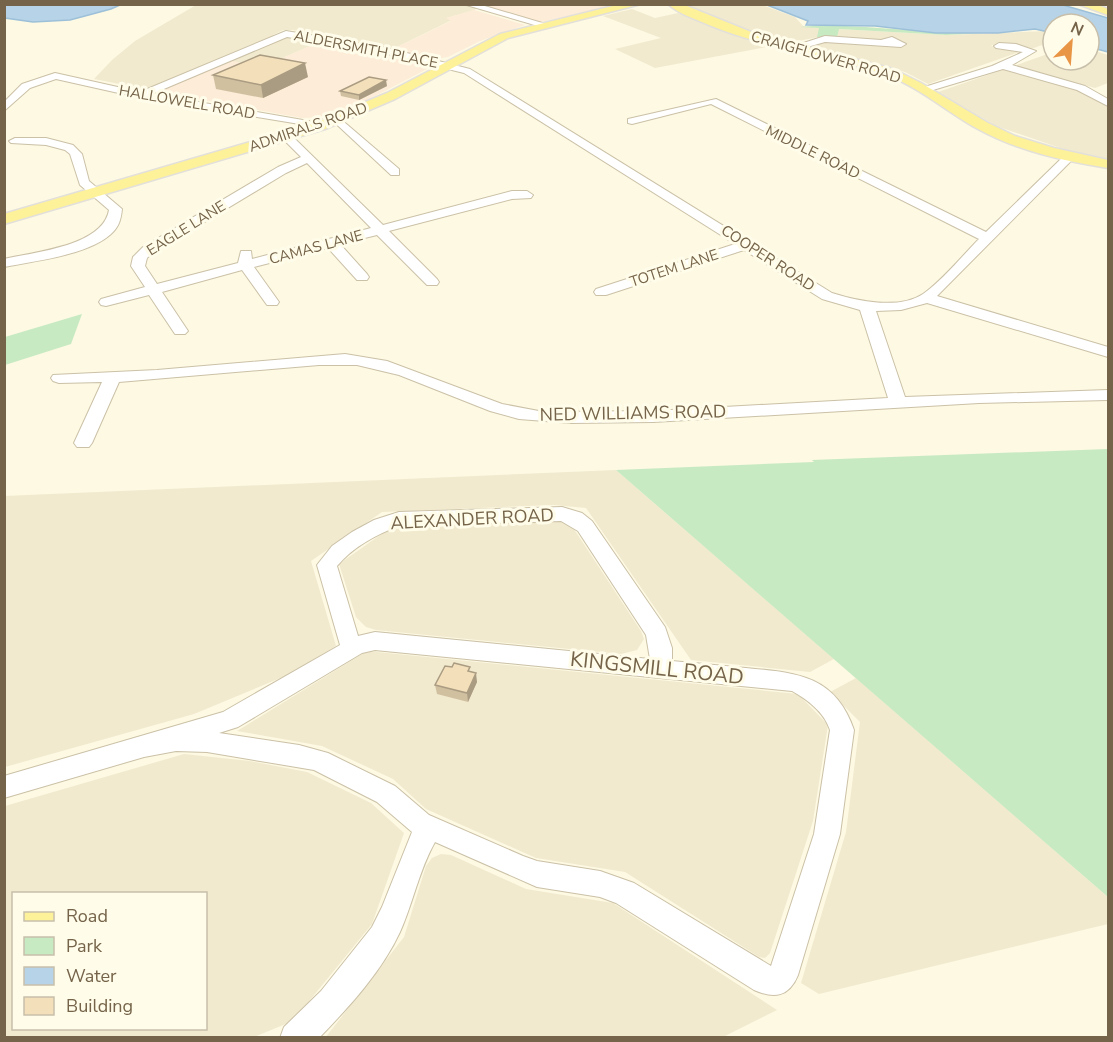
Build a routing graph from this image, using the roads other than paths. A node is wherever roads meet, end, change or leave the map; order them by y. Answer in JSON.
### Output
{"nodes":[{"id":1,"x":467,"y":4,"type":"edge"},
{"id":2,"x":636,"y":4,"type":"edge"},
{"id":3,"x":673,"y":4,"type":"edge"},
{"id":4,"x":1090,"y":5,"type":"edge"},
{"id":5,"x":1108,"y":12,"type":"edge"},
{"id":6,"x":545,"y":25,"type":"junction"},
{"id":7,"x":879,"y":43,"type":"dead end"},
{"id":8,"x":999,"y":46,"type":"dead end"},
{"id":9,"x":793,"y":48,"type":"junction"},
{"id":10,"x":446,"y":65,"type":"junction"},
{"id":11,"x":1004,"y":66,"type":"junction"},
{"id":12,"x":923,"y":89,"type":"junction"},
{"id":13,"x":141,"y":94,"type":"junction"},
{"id":14,"x":1108,"y":103,"type":"edge"},
{"id":15,"x":4,"y":108,"type":"edge"},
{"id":16,"x":337,"y":119,"type":"junction"},
{"id":17,"x":632,"y":121,"type":"dead end"},
{"id":18,"x":300,"y":122,"type":"junction"},
{"id":19,"x":320,"y":126,"type":"junction"},
{"id":20,"x":286,"y":136,"type":"junction"},
{"id":21,"x":10,"y":143,"type":"edge"},
{"id":22,"x":1070,"y":156,"type":"junction"},
{"id":23,"x":307,"y":159,"type":"junction"},
{"id":24,"x":1108,"y":164,"type":"edge"},
{"id":25,"x":395,"y":172,"type":"dead end"},
{"id":26,"x":96,"y":192,"type":"junction"},
{"id":27,"x":527,"y":195,"type":"dead end"},
{"id":28,"x":4,"y":219,"type":"edge"},
{"id":29,"x":378,"y":230,"type":"junction"},
{"id":30,"x":988,"y":238,"type":"junction"},
{"id":31,"x":332,"y":243,"type":"junction"},
{"id":32,"x":747,"y":245,"type":"junction"},
{"id":33,"x":246,"y":259,"type":"junction"},
{"id":34,"x":4,"y":263,"type":"edge"},
{"id":35,"x":362,"y":277,"type":"dead end"},
{"id":36,"x":432,"y":282,"type":"dead end"},
{"id":37,"x":152,"y":290,"type":"junction"},
{"id":38,"x":601,"y":292,"type":"dead end"},
{"id":39,"x":927,"y":298,"type":"junction"},
{"id":40,"x":106,"y":302,"type":"dead end"},
{"id":41,"x":272,"y":302,"type":"dead end"},
{"id":42,"x":867,"y":307,"type":"junction"},
{"id":43,"x":180,"y":331,"type":"dead end"},
{"id":44,"x":1108,"y":352,"type":"edge"},
{"id":45,"x":59,"y":378,"type":"dead end"},
{"id":46,"x":112,"y":379,"type":"junction"},
{"id":47,"x":1108,"y":395,"type":"edge"},
{"id":48,"x":898,"y":402,"type":"junction"},
{"id":49,"x":83,"y":443,"type":"dead end"},
{"id":50,"x":355,"y":647,"type":"junction"},
{"id":51,"x":661,"y":669,"type":"junction"},
{"id":52,"x":206,"y":735,"type":"junction"},
{"id":53,"x":4,"y":787,"type":"edge"},
{"id":54,"x":429,"y":827,"type":"junction"},
{"id":55,"x":295,"y":1038,"type":"edge"}],
"edges":[{"from":1,"to":6,"type":"street"},
{"from":2,"to":6,"type":"main road","name":"ADMIRALS ROAD"},
{"from":3,"to":9,"type":"main road","name":"CRAIGFLOWER ROAD"},
{"from":4,"to":5,"type":"main road"},
{"from":6,"to":10,"type":"main road","name":"ADMIRALS ROAD"},
{"from":7,"to":9,"type":"street"},
{"from":8,"to":11,"type":"street"},
{"from":9,"to":12,"type":"main road","name":"CRAIGFLOWER ROAD"},
{"from":10,"to":13,"type":"street","name":"ALDERSMITH PLACE"},
{"from":10,"to":16,"type":"main road","name":"ADMIRALS ROAD"},
{"from":10,"to":32,"type":"street","name":"COOPER ROAD"},
{"from":11,"to":12,"type":"street"},
{"from":11,"to":14,"type":"street"},
{"from":12,"to":22,"type":"main road","name":"CRAIGFLOWER ROAD"},
{"from":13,"to":15,"type":"street","name":"HALLOWELL ROAD"},
{"from":13,"to":18,"type":"street","name":"HALLOWELL ROAD"},
{"from":16,"to":18,"type":"main road"},
{"from":16,"to":19,"type":"main road","name":"ADMIRALS ROAD"},
{"from":16,"to":25,"type":"street"},
{"from":17,"to":30,"type":"street","name":"MIDDLE ROAD"},
{"from":18,"to":19,"type":"street","name":"HALLOWELL ROAD"},
{"from":19,"to":20,"type":"main road","name":"ADMIRALS ROAD"},
{"from":20,"to":23,"type":"street"},
{"from":20,"to":26,"type":"main road","name":"ADMIRALS ROAD"},
{"from":21,"to":26,"type":"street"},
{"from":22,"to":24,"type":"main road","name":"CRAIGFLOWER ROAD"},
{"from":22,"to":30,"type":"street","name":"COOPER ROAD"},
{"from":23,"to":29,"type":"street"},
{"from":23,"to":37,"type":"street","name":"EAGLE LANE"},
{"from":26,"to":28,"type":"main road","name":"ADMIRALS ROAD"},
{"from":26,"to":34,"type":"street"},
{"from":27,"to":29,"type":"street","name":"CAMAS LANE"},
{"from":29,"to":31,"type":"street","name":"CAMAS LANE"},
{"from":29,"to":36,"type":"street"},
{"from":30,"to":39,"type":"street","name":"COOPER ROAD"},
{"from":31,"to":33,"type":"street","name":"CAMAS LANE"},
{"from":31,"to":35,"type":"street"},
{"from":32,"to":38,"type":"street","name":"TOTEM LANE"},
{"from":32,"to":42,"type":"street","name":"COOPER ROAD"},
{"from":33,"to":37,"type":"street","name":"CAMAS LANE"},
{"from":33,"to":41,"type":"street"},
{"from":37,"to":40,"type":"street","name":"CAMAS LANE"},
{"from":37,"to":43,"type":"street","name":"EAGLE LANE"},
{"from":39,"to":42,"type":"street","name":"COOPER ROAD"},
{"from":39,"to":44,"type":"street"},
{"from":42,"to":48,"type":"street"},
{"from":45,"to":46,"type":"street","name":"NED WILLIAMS ROAD"},
{"from":46,"to":48,"type":"street","name":"NED WILLIAMS ROAD"},
{"from":46,"to":49,"type":"street"},
{"from":47,"to":48,"type":"street","name":"NED WILLIAMS ROAD"},
{"from":50,"to":51,"type":"street","name":"KINGSMILL ROAD"},
{"from":50,"to":51,"type":"street","name":"ALEXANDER ROAD"},
{"from":50,"to":52,"type":"street","name":"KINGSMILL ROAD"},
{"from":51,"to":54,"type":"street","name":"KINGSMILL ROAD"},
{"from":52,"to":53,"type":"street"},
{"from":52,"to":54,"type":"street"},
{"from":54,"to":55,"type":"street"}]}
